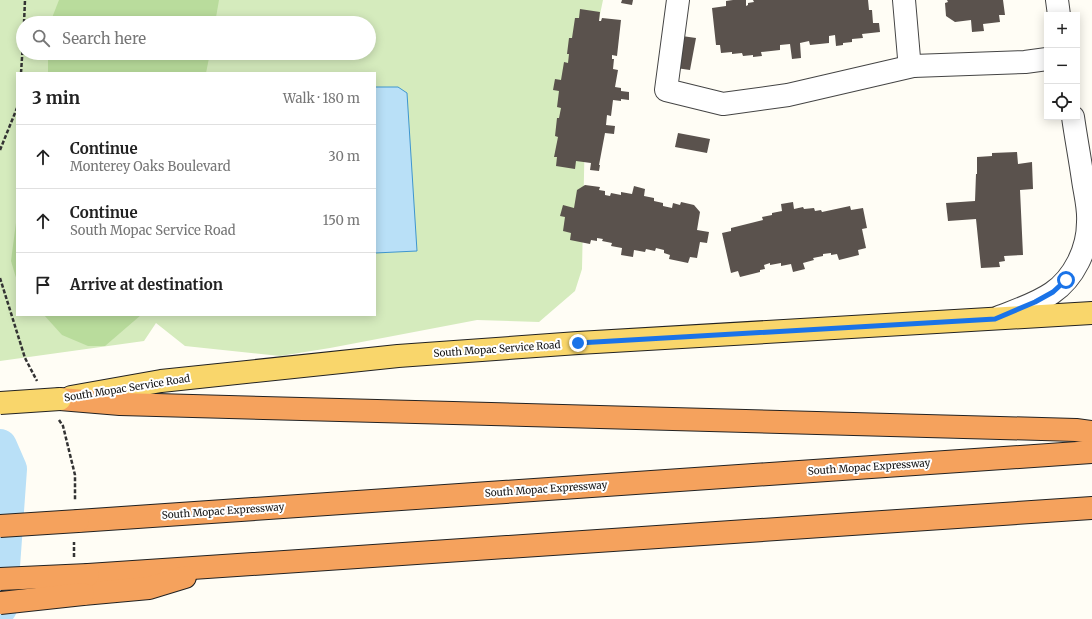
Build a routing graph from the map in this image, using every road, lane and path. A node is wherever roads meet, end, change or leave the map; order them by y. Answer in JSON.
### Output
{"nodes":[{"id":1,"x":25,"y":0,"type":"edge"},
{"id":2,"x":678,"y":0,"type":"edge"},
{"id":3,"x":904,"y":0,"type":"edge"},
{"id":4,"x":1056,"y":0,"type":"edge"},
{"id":5,"x":1058,"y":12,"type":"edge"},
{"id":6,"x":24,"y":16,"type":"edge"},
{"id":7,"x":1044,"y":59,"type":"edge"},
{"id":8,"x":22,"y":60,"type":"edge"},
{"id":9,"x":914,"y":66,"type":"junction"},
{"id":10,"x":21,"y":72,"type":"edge"},
{"id":11,"x":16,"y":110,"type":"edge"},
{"id":12,"x":1073,"y":120,"type":"edge"},
{"id":13,"x":0,"y":150,"type":"edge"},
{"id":14,"x":0,"y":278,"type":"edge"},
{"id":15,"x":1092,"y":313,"type":"edge"},
{"id":16,"x":995,"y":319,"type":"junction"},
{"id":17,"x":40,"y":385,"type":"dead end"},
{"id":18,"x":0,"y":403,"type":"edge"},
{"id":19,"x":60,"y":409,"type":"junction"},
{"id":20,"x":1092,"y":432,"type":"edge"},
{"id":21,"x":1092,"y":452,"type":"edge"},
{"id":22,"x":1092,"y":508,"type":"edge"},
{"id":23,"x":76,"y":521,"type":"junction"},
{"id":24,"x":0,"y":526,"type":"edge"},
{"id":25,"x":74,"y":558,"type":"dead end"},
{"id":26,"x":0,"y":579,"type":"edge"},
{"id":27,"x":86,"y":585,"type":"junction"},
{"id":28,"x":0,"y":603,"type":"edge"}],
"edges":[{"from":1,"to":6,"type":"path"},
{"from":2,"to":9,"type":"street"},
{"from":3,"to":9,"type":"street"},
{"from":4,"to":5,"type":"street"},
{"from":7,"to":9,"type":"street"},
{"from":8,"to":10,"type":"path"},
{"from":11,"to":13,"type":"path"},
{"from":12,"to":16,"type":"street"},
{"from":14,"to":17,"type":"path"},
{"from":15,"to":16,"type":"main road","name":"South Mopac Service Road"},
{"from":16,"to":19,"type":"main road","name":"South Mopac Service Road"},
{"from":18,"to":19,"type":"main road","name":"South Mopac Service Road","bridge":true},
{"from":19,"to":20,"type":"highway"},
{"from":19,"to":23,"type":"path"},
{"from":21,"to":23,"type":"highway","name":"South Mopac Expressway"},
{"from":22,"to":27,"type":"highway"},
{"from":23,"to":24,"type":"highway","name":"South Mopac Expressway","bridge":true},
{"from":23,"to":25,"type":"path"},
{"from":26,"to":27,"type":"highway","bridge":true},
{"from":27,"to":28,"type":"highway","bridge":true}]}
